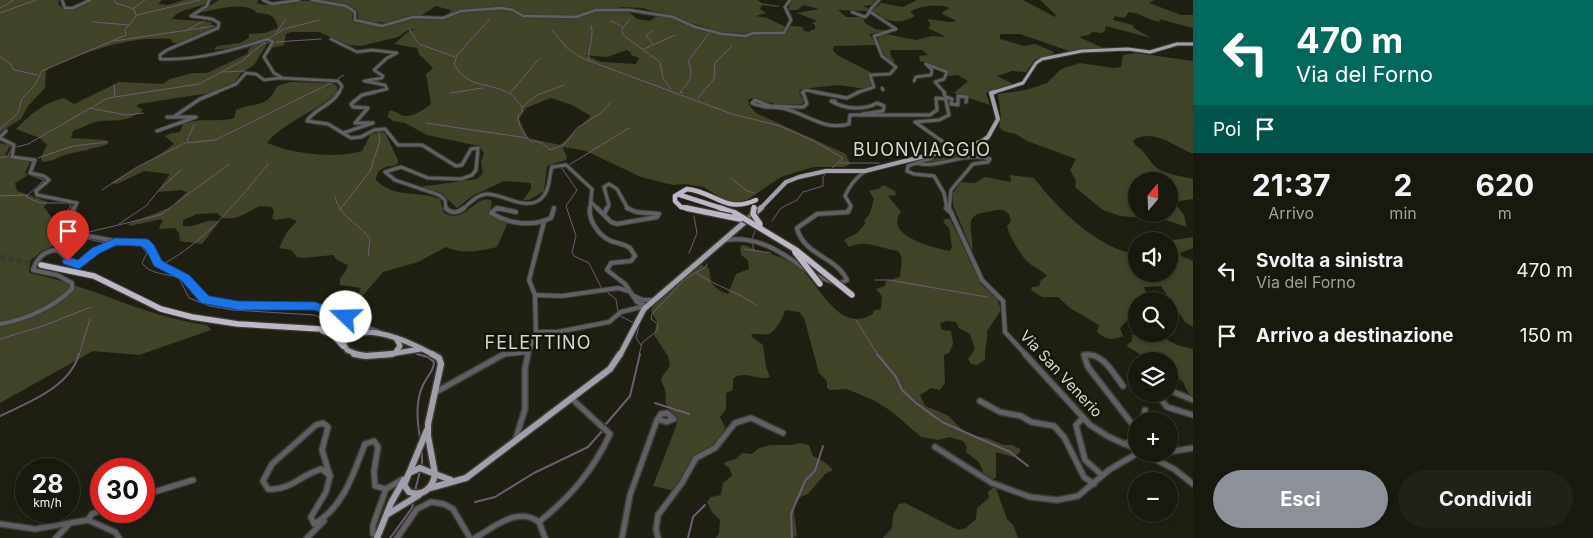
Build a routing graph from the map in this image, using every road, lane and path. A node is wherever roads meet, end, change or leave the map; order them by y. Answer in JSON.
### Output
{"nodes":[{"id":1,"x":62,"y":0,"type":"edge"},
{"id":2,"x":90,"y":0,"type":"edge"},
{"id":3,"x":208,"y":0,"type":"edge"},
{"id":4,"x":263,"y":0,"type":"edge"},
{"id":5,"x":299,"y":0,"type":"edge"},
{"id":6,"x":312,"y":0,"type":"edge"},
{"id":7,"x":790,"y":0,"type":"edge"},
{"id":8,"x":879,"y":0,"type":"edge"},
{"id":9,"x":852,"y":12,"type":"dead end"},
{"id":10,"x":870,"y":12,"type":"junction"},
{"id":11,"x":331,"y":39,"type":"dead end"},
{"id":12,"x":1193,"y":44,"type":"edge"},
{"id":13,"x":283,"y":78,"type":"junction"},
{"id":14,"x":914,"y":81,"type":"dead end"},
{"id":15,"x":946,"y":98,"type":"junction"},
{"id":16,"x":835,"y":101,"type":"dead end"},
{"id":17,"x":966,"y":102,"type":"dead end"},
{"id":18,"x":176,"y":116,"type":"junction"},
{"id":19,"x":856,"y":116,"type":"junction"},
{"id":20,"x":167,"y":117,"type":"dead end"},
{"id":21,"x":157,"y":131,"type":"dead end"},
{"id":22,"x":6,"y":132,"type":"dead end"},
{"id":23,"x":342,"y":133,"type":"junction"},
{"id":24,"x":0,"y":138,"type":"edge"},
{"id":25,"x":932,"y":154,"type":"junction"},
{"id":26,"x":917,"y":163,"type":"junction"},
{"id":27,"x":865,"y":171,"type":"junction"},
{"id":28,"x":680,"y":195,"type":"dead end"},
{"id":29,"x":756,"y":200,"type":"junction"},
{"id":30,"x":591,"y":202,"type":"junction"},
{"id":31,"x":706,"y":204,"type":"junction"},
{"id":32,"x":554,"y":208,"type":"dead end"},
{"id":33,"x":949,"y":211,"type":"junction"},
{"id":34,"x":516,"y":212,"type":"dead end"},
{"id":35,"x":604,"y":214,"type":"junction"},
{"id":36,"x":544,"y":222,"type":"junction"},
{"id":37,"x":770,"y":231,"type":"junction"},
{"id":38,"x":726,"y":240,"type":"junction"},
{"id":39,"x":783,"y":240,"type":"junction"},
{"id":40,"x":116,"y":241,"type":"junction"},
{"id":41,"x":41,"y":265,"type":"tunnel mouth"},
{"id":42,"x":625,"y":284,"type":"junction"},
{"id":43,"x":821,"y":286,"type":"dead end"},
{"id":44,"x":618,"y":288,"type":"junction"},
{"id":45,"x":630,"y":291,"type":"junction"},
{"id":46,"x":535,"y":295,"type":"junction"},
{"id":47,"x":852,"y":296,"type":"dead end"},
{"id":48,"x":644,"y":305,"type":"junction"},
{"id":49,"x":0,"y":324,"type":"edge"},
{"id":50,"x":366,"y":325,"type":"junction"},
{"id":51,"x":319,"y":330,"type":"junction"},
{"id":52,"x":358,"y":331,"type":"junction"},
{"id":53,"x":536,"y":335,"type":"junction"},
{"id":54,"x":385,"y":336,"type":"junction"},
{"id":55,"x":396,"y":338,"type":"junction"},
{"id":56,"x":343,"y":346,"type":"junction"},
{"id":57,"x":421,"y":349,"type":"junction"},
{"id":58,"x":528,"y":352,"type":"junction"},
{"id":59,"x":392,"y":355,"type":"junction"},
{"id":60,"x":1123,"y":386,"type":"dead end"},
{"id":61,"x":435,"y":392,"type":"junction"},
{"id":62,"x":1178,"y":394,"type":"edge"},
{"id":63,"x":571,"y":398,"type":"junction"},
{"id":64,"x":1193,"y":400,"type":"edge"},
{"id":65,"x":980,"y":401,"type":"dead end"},
{"id":66,"x":1163,"y":402,"type":"edge"},
{"id":67,"x":1193,"y":415,"type":"edge"},
{"id":68,"x":1083,"y":418,"type":"junction"},
{"id":69,"x":658,"y":419,"type":"dead end"},
{"id":70,"x":1128,"y":419,"type":"edge"},
{"id":71,"x":428,"y":428,"type":"junction"},
{"id":72,"x":783,"y":433,"type":"dead end"},
{"id":73,"x":515,"y":440,"type":"junction"},
{"id":74,"x":1128,"y":442,"type":"edge"},
{"id":75,"x":1124,"y":444,"type":"junction"},
{"id":76,"x":1128,"y":446,"type":"edge"},
{"id":77,"x":934,"y":447,"type":"dead end"},
{"id":78,"x":1193,"y":448,"type":"edge"},
{"id":79,"x":1178,"y":451,"type":"edge"},
{"id":80,"x":1128,"y":459,"type":"edge"},
{"id":81,"x":1160,"y":462,"type":"edge"},
{"id":82,"x":433,"y":473,"type":"junction"},
{"id":83,"x":1102,"y":475,"type":"junction"},
{"id":84,"x":330,"y":476,"type":"junction"},
{"id":85,"x":407,"y":476,"type":"junction"},
{"id":86,"x":462,"y":479,"type":"junction"},
{"id":87,"x":193,"y":480,"type":"dead end"},
{"id":88,"x":1094,"y":484,"type":"junction"},
{"id":89,"x":1193,"y":484,"type":"edge"},
{"id":90,"x":430,"y":488,"type":"junction"},
{"id":91,"x":386,"y":489,"type":"junction"},
{"id":92,"x":155,"y":491,"type":"edge"},
{"id":93,"x":416,"y":495,"type":"junction"},
{"id":94,"x":427,"y":503,"type":"joint"},
{"id":95,"x":388,"y":514,"type":"junction"},
{"id":96,"x":90,"y":517,"type":"edge"},
{"id":97,"x":326,"y":519,"type":"junction"},
{"id":98,"x":88,"y":520,"type":"junction"},
{"id":99,"x":80,"y":521,"type":"edge"},
{"id":100,"x":539,"y":522,"type":"junction"},
{"id":101,"x":70,"y":523,"type":"joint"},
{"id":102,"x":0,"y":524,"type":"edge"},
{"id":103,"x":378,"y":537,"type":"edge"},
{"id":104,"x":56,"y":538,"type":"edge"},
{"id":105,"x":119,"y":538,"type":"edge"},
{"id":106,"x":307,"y":538,"type":"edge"},
{"id":107,"x":397,"y":538,"type":"edge"},
{"id":108,"x":470,"y":538,"type":"edge"},
{"id":109,"x":475,"y":538,"type":"edge"},
{"id":110,"x":545,"y":538,"type":"edge"},
{"id":111,"x":622,"y":538,"type":"edge"},
{"id":112,"x":658,"y":538,"type":"edge"}],
"edges":[{"from":1,"to":2,"type":"street"},
{"from":3,"to":13,"type":"street"},
{"from":4,"to":5,"type":"street"},
{"from":6,"to":7,"type":"street"},
{"from":8,"to":10,"type":"street"},
{"from":9,"to":10,"type":"street"},
{"from":10,"to":19,"type":"street"},
{"from":11,"to":23,"type":"street"},
{"from":12,"to":25,"type":"main road"},
{"from":13,"to":18,"type":"street"},
{"from":13,"to":23,"type":"street"},
{"from":14,"to":15,"type":"street"},
{"from":15,"to":17,"type":"street"},
{"from":15,"to":19,"type":"street"},
{"from":15,"to":25,"type":"street"},
{"from":16,"to":19,"type":"street"},
{"from":18,"to":20,"type":"street"},
{"from":18,"to":21,"type":"street"},
{"from":22,"to":24,"type":"street"},
{"from":23,"to":30,"type":"street"},
{"from":24,"to":40,"type":"street"},
{"from":25,"to":26,"type":"street"},
{"from":25,"to":27,"type":"main road"},
{"from":26,"to":33,"type":"street"},
{"from":26,"to":33,"type":"street"},
{"from":27,"to":38,"type":"main road","bridge":true},
{"from":27,"to":38,"type":"street"},
{"from":28,"to":31,"type":"highway"},
{"from":29,"to":31,"type":"highway"},
{"from":29,"to":37,"type":"highway","bridge":true},
{"from":29,"to":37,"type":"highway","bridge":true},
{"from":30,"to":35,"type":"street"},
{"from":30,"to":42,"type":"street"},
{"from":31,"to":37,"type":"highway","bridge":true},
{"from":32,"to":36,"type":"street"},
{"from":33,"to":68,"type":"street","name":"Via San Venerio"},
{"from":34,"to":36,"type":"street"},
{"from":35,"to":35,"type":"street"},
{"from":36,"to":46,"type":"street"},
{"from":37,"to":39,"type":"highway","bridge":true},
{"from":38,"to":48,"type":"main road"},
{"from":39,"to":43,"type":"highway","bridge":true},
{"from":39,"to":47,"type":"highway","bridge":true},
{"from":40,"to":49,"type":"street"},
{"from":40,"to":50,"type":"street"},
{"from":41,"to":51,"type":"highway"},
{"from":42,"to":44,"type":"street"},
{"from":42,"to":45,"type":"street"},
{"from":44,"to":45,"type":"street"},
{"from":44,"to":46,"type":"street"},
{"from":45,"to":48,"type":"street"},
{"from":46,"to":53,"type":"street"},
{"from":48,"to":53,"type":"street"},
{"from":48,"to":63,"type":"main road"},
{"from":50,"to":52,"type":"street"},
{"from":50,"to":54,"type":"street"},
{"from":51,"to":52,"type":"highway"},
{"from":51,"to":56,"type":"highway"},
{"from":52,"to":54,"type":"main road"},
{"from":52,"to":56,"type":"main road"},
{"from":53,"to":58,"type":"street"},
{"from":54,"to":55,"type":"main road"},
{"from":55,"to":57,"type":"main road"},
{"from":55,"to":59,"type":"main road"},
{"from":56,"to":59,"type":"main road"},
{"from":57,"to":59,"type":"main road"},
{"from":57,"to":61,"type":"main road"},
{"from":58,"to":61,"type":"street"},
{"from":58,"to":73,"type":"street"},
{"from":60,"to":70,"type":"street"},
{"from":61,"to":71,"type":"main road"},
{"from":62,"to":64,"type":"street"},
{"from":63,"to":73,"type":"main road"},
{"from":63,"to":100,"type":"street"},
{"from":65,"to":88,"type":"street"},
{"from":66,"to":67,"type":"street"},
{"from":68,"to":75,"type":"street","name":"Via San Venerio"},
{"from":68,"to":83,"type":"street"},
{"from":69,"to":111,"type":"street"},
{"from":71,"to":82,"type":"main road"},
{"from":71,"to":85,"type":"main road"},
{"from":72,"to":112,"type":"street"},
{"from":73,"to":86,"type":"main road"},
{"from":74,"to":75,"type":"street"},
{"from":75,"to":76,"type":"street","name":"Via San Venerio"},
{"from":77,"to":88,"type":"street"},
{"from":78,"to":79,"type":"street"},
{"from":80,"to":83,"type":"street"},
{"from":81,"to":89,"type":"street"},
{"from":82,"to":85,"type":"main road"},
{"from":82,"to":86,"type":"main road"},
{"from":82,"to":90,"type":"main road"},
{"from":83,"to":88,"type":"street"},
{"from":84,"to":84,"type":"street"},
{"from":84,"to":97,"type":"street"},
{"from":85,"to":91,"type":"street"},
{"from":85,"to":93,"type":"main road"},
{"from":85,"to":95,"type":"main road"},
{"from":86,"to":90,"type":"main road"},
{"from":87,"to":92,"type":"street"},
{"from":90,"to":93,"type":"main road"},
{"from":91,"to":97,"type":"street"},
{"from":91,"to":103,"type":"street"},
{"from":93,"to":95,"type":"main road"},
{"from":94,"to":107,"type":"street"},
{"from":94,"to":108,"type":"street"},
{"from":95,"to":103,"type":"main road"},
{"from":96,"to":98,"type":"street"},
{"from":97,"to":106,"type":"street"},
{"from":98,"to":99,"type":"street"},
{"from":98,"to":105,"type":"street"},
{"from":100,"to":109,"type":"street"},
{"from":100,"to":110,"type":"street"},
{"from":101,"to":102,"type":"street"},
{"from":101,"to":104,"type":"street"}]}
